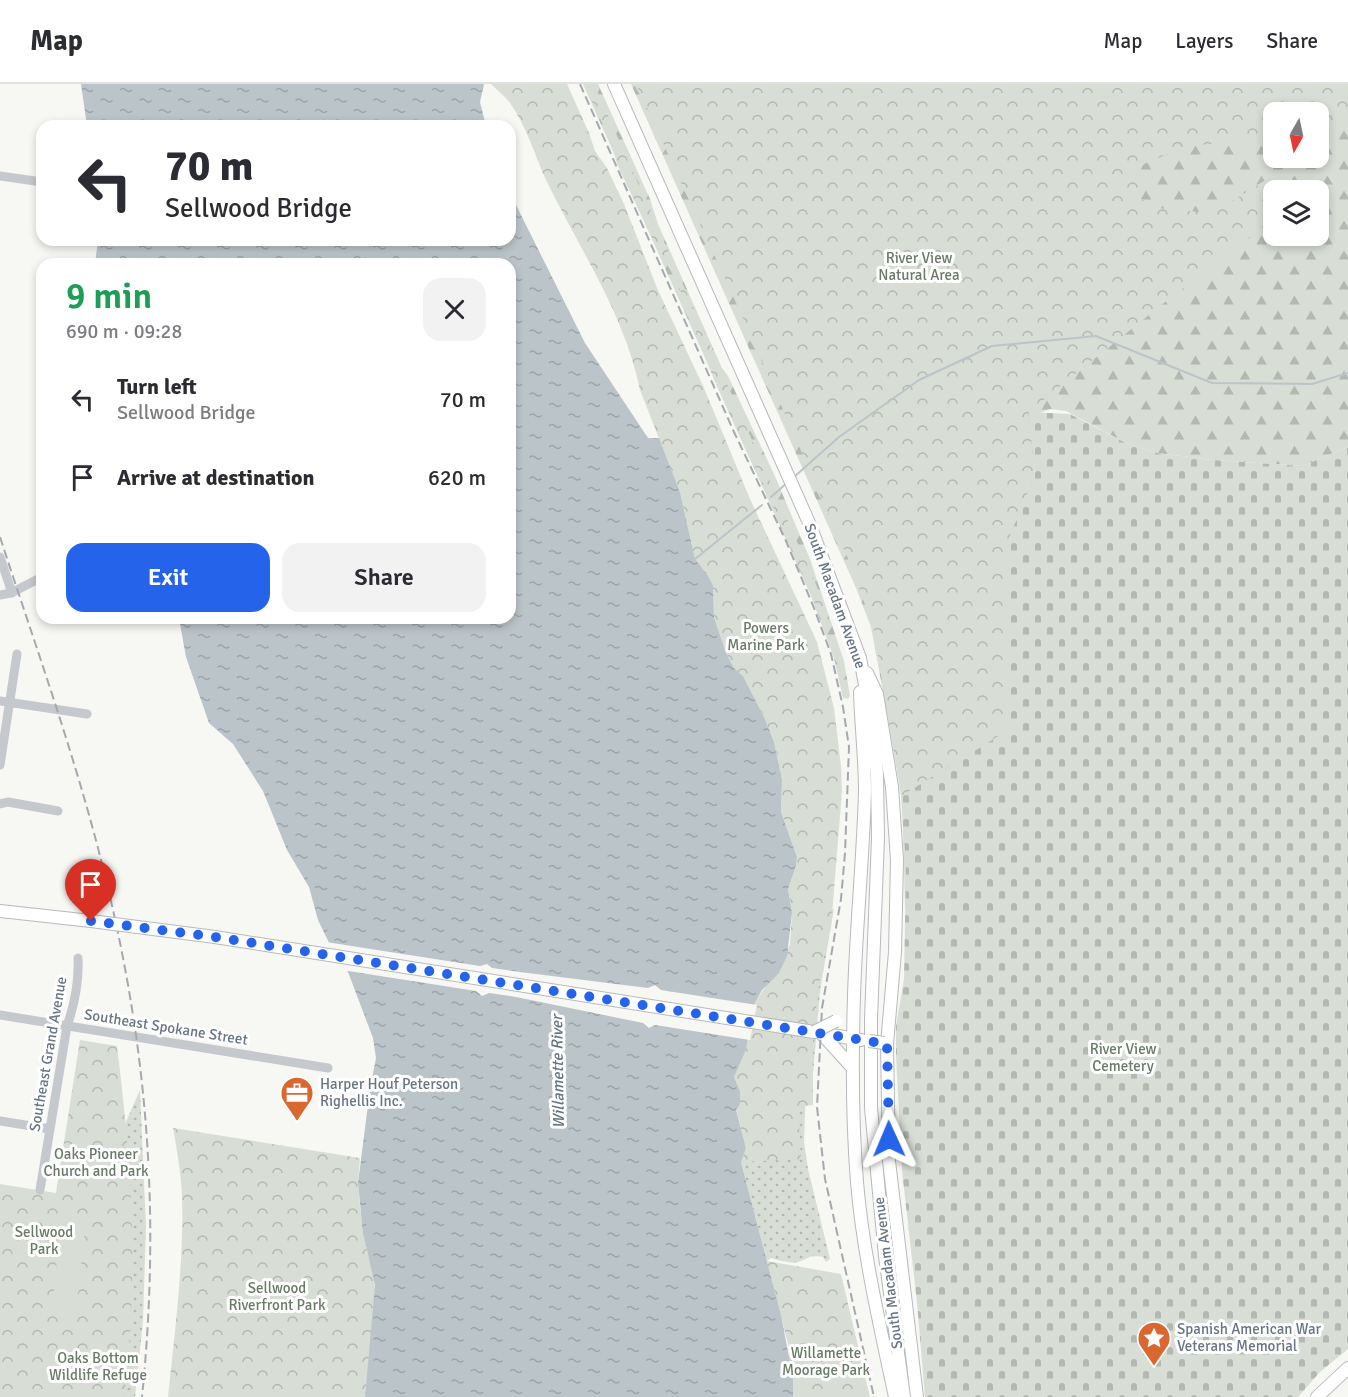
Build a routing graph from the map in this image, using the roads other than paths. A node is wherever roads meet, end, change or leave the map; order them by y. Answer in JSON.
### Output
{"nodes":[{"id":1,"x":614,"y":84,"type":"edge"},
{"id":2,"x":0,"y":176,"type":"edge"},
{"id":3,"x":36,"y":181,"type":"edge"},
{"id":4,"x":0,"y":557,"type":"edge"},
{"id":5,"x":36,"y":580,"type":"edge"},
{"id":6,"x":12,"y":593,"type":"junction"},
{"id":7,"x":0,"y":595,"type":"edge"},
{"id":8,"x":17,"y":654,"type":"dead end"},
{"id":9,"x":860,"y":658,"type":"junction"},
{"id":10,"x":5,"y":702,"type":"edge"},
{"id":11,"x":87,"y":714,"type":"dead end"},
{"id":12,"x":0,"y":765,"type":"edge"},
{"id":13,"x":0,"y":804,"type":"edge"},
{"id":14,"x":58,"y":811,"type":"dead end"},
{"id":15,"x":0,"y":911,"type":"edge"},
{"id":16,"x":78,"y":958,"type":"dead end"},
{"id":17,"x":853,"y":998,"type":"junction"},
{"id":18,"x":0,"y":1015,"type":"edge"},
{"id":19,"x":67,"y":1026,"type":"junction"},
{"id":20,"x":818,"y":1032,"type":"junction"},
{"id":21,"x":854,"y":1038,"type":"junction"},
{"id":22,"x":886,"y":1043,"type":"junction"},
{"id":23,"x":851,"y":1066,"type":"junction"},
{"id":24,"x":328,"y":1068,"type":"dead end"},
{"id":25,"x":0,"y":1121,"type":"edge"},
{"id":26,"x":50,"y":1129,"type":"junction"},
{"id":27,"x":40,"y":1190,"type":"dead end"},
{"id":28,"x":1348,"y":1368,"type":"edge"},
{"id":29,"x":895,"y":1397,"type":"edge"},
{"id":30,"x":904,"y":1397,"type":"edge"},
{"id":31,"x":918,"y":1397,"type":"edge"},
{"id":32,"x":1317,"y":1397,"type":"edge"}],
"edges":[{"from":1,"to":9,"type":"main road","name":"South Macadam Avenue"},
{"from":2,"to":3,"type":"street"},
{"from":4,"to":6,"type":"street"},
{"from":5,"to":6,"type":"street"},
{"from":6,"to":7,"type":"street"},
{"from":8,"to":10,"type":"street"},
{"from":9,"to":17,"type":"main road"},
{"from":9,"to":22,"type":"main road"},
{"from":9,"to":30,"type":"main road","name":"South Macadam Avenue"},
{"from":10,"to":11,"type":"street"},
{"from":10,"to":12,"type":"street"},
{"from":13,"to":14,"type":"street"},
{"from":15,"to":20,"type":"main road","bridge":true},
{"from":16,"to":19,"type":"street","name":"Southeast Grand Avenue"},
{"from":17,"to":20,"type":"main road","bridge":true},
{"from":17,"to":21,"type":"main road"},
{"from":18,"to":19,"type":"street","name":"Southeast Spokane Street"},
{"from":19,"to":24,"type":"street","name":"Southeast Spokane Street"},
{"from":19,"to":26,"type":"street","name":"Southeast Grand Avenue"},
{"from":20,"to":21,"type":"main road"},
{"from":20,"to":23,"type":"main road"},
{"from":21,"to":22,"type":"main road","bridge":true},
{"from":21,"to":23,"type":"main road"},
{"from":22,"to":31,"type":"main road"},
{"from":23,"to":29,"type":"main road"},
{"from":25,"to":26,"type":"street"},
{"from":26,"to":27,"type":"street","name":"Southeast Grand Avenue"},
{"from":28,"to":32,"type":"main road"}]}
